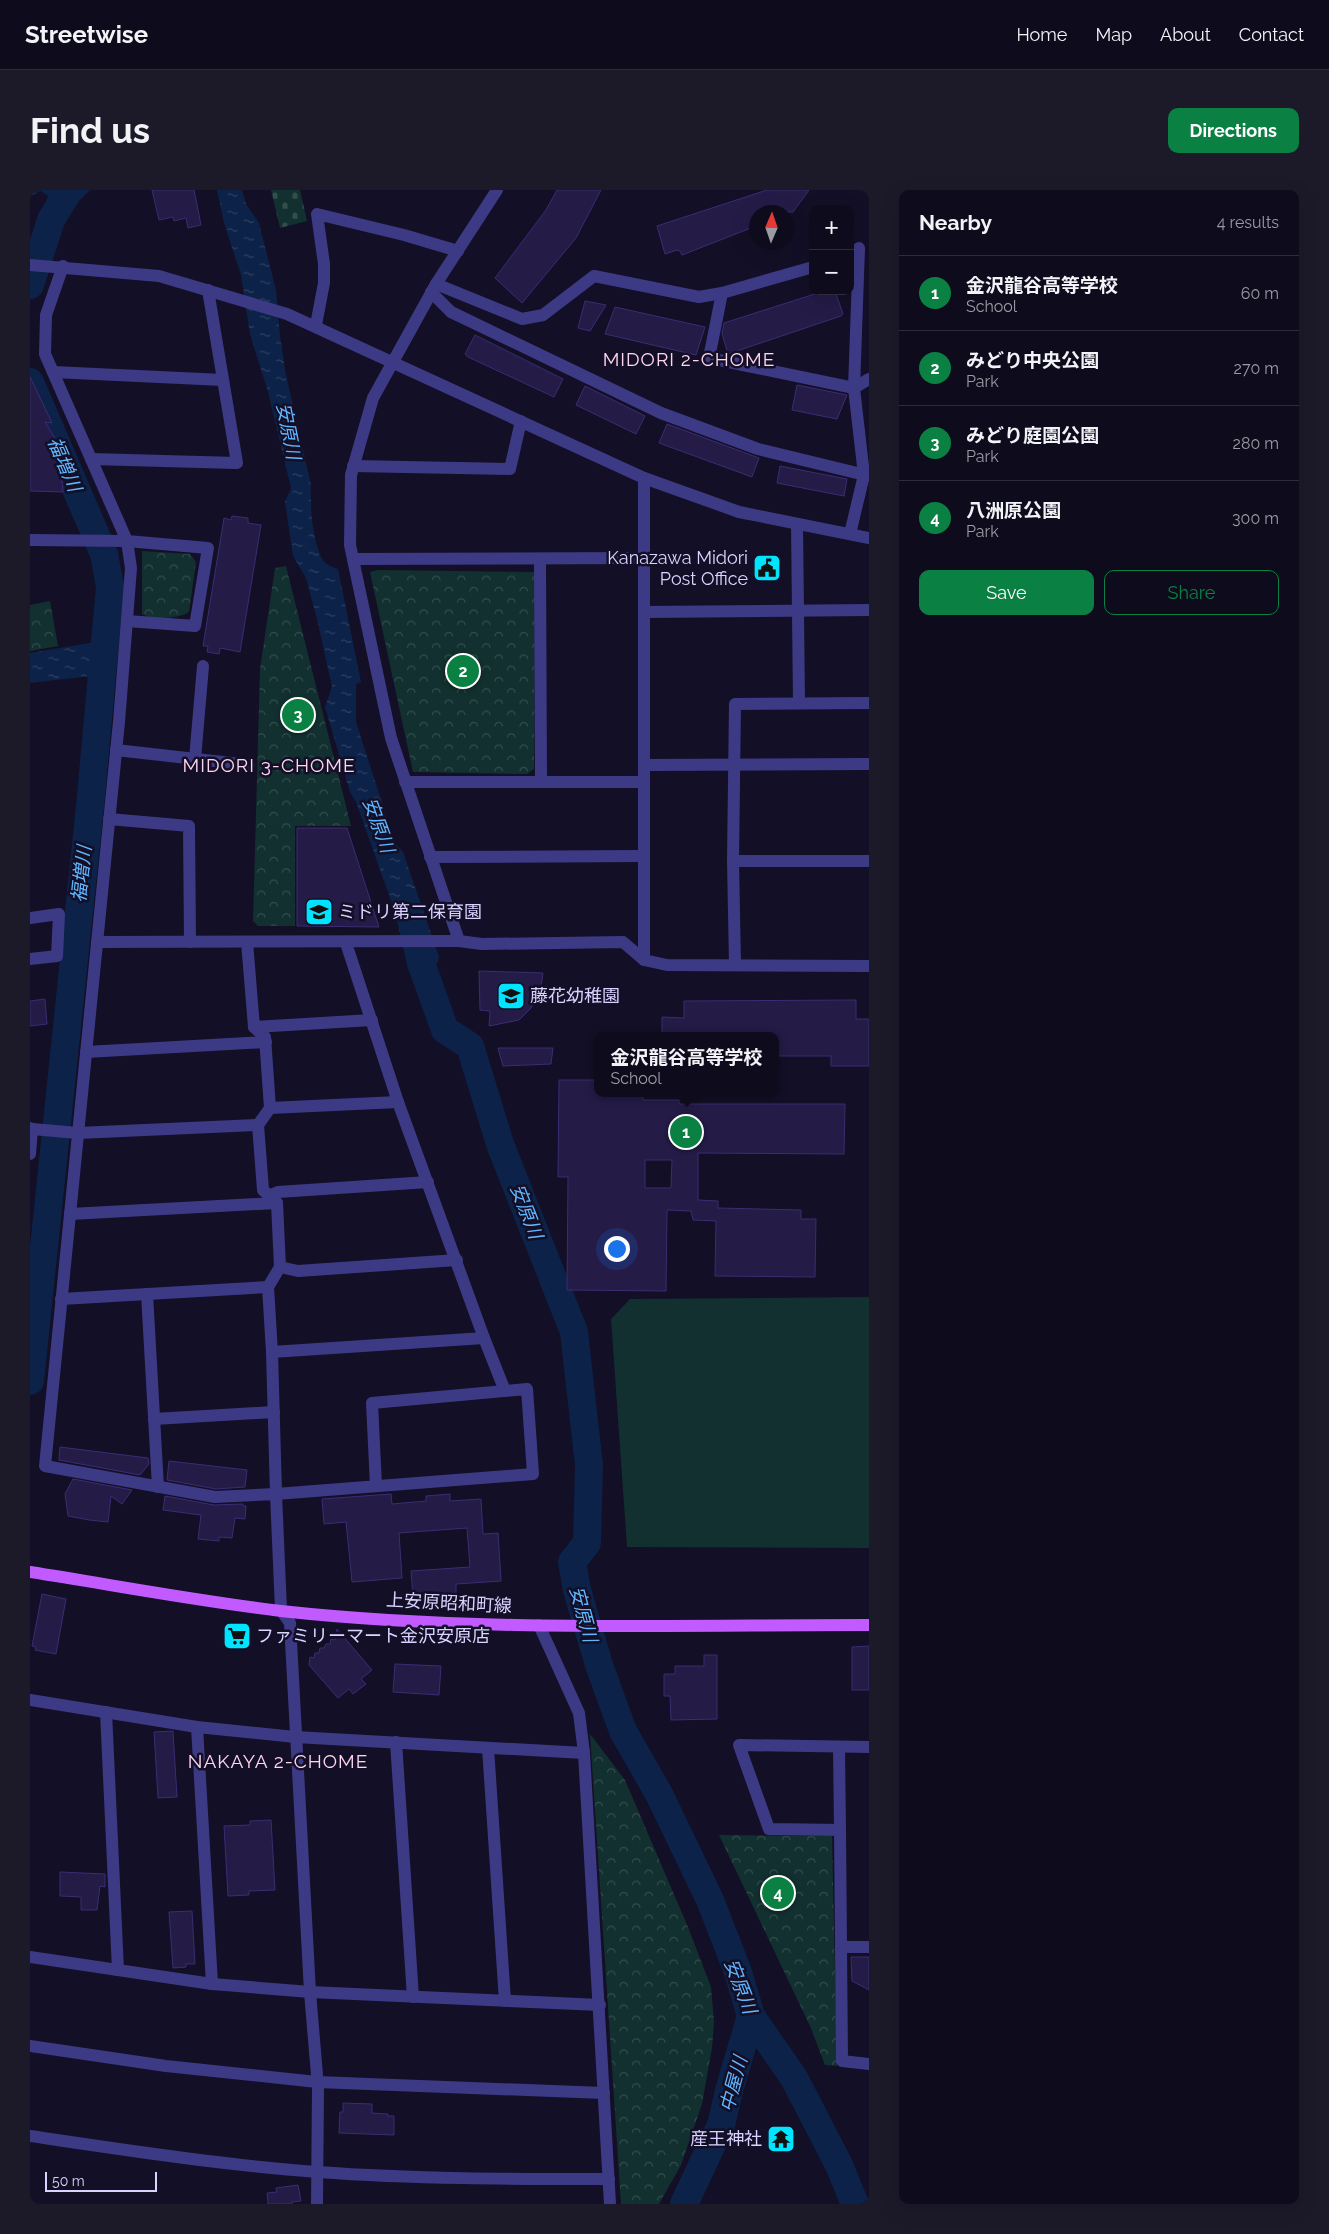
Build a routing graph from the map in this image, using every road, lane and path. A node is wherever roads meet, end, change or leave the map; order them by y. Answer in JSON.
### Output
{"nodes":[{"id":1,"x":498,"y":190,"type":"edge"},
{"id":2,"x":860,"y":249,"type":"edge"},
{"id":3,"x":458,"y":250,"type":"junction"},
{"id":4,"x":30,"y":264,"type":"edge"},
{"id":5,"x":63,"y":266,"type":"junction"},
{"id":6,"x":809,"y":268,"type":"edge"},
{"id":7,"x":863,"y":279,"type":"edge"},
{"id":8,"x":434,"y":288,"type":"junction"},
{"id":9,"x":208,"y":290,"type":"junction"},
{"id":10,"x":722,"y":293,"type":"junction"},
{"id":11,"x":316,"y":325,"type":"junction"},
{"id":12,"x":393,"y":361,"type":"junction"},
{"id":13,"x":52,"y":372,"type":"junction"},
{"id":14,"x":869,"y":379,"type":"edge"},
{"id":15,"x":223,"y":380,"type":"junction"},
{"id":16,"x":854,"y":388,"type":"junction"},
{"id":17,"x":521,"y":421,"type":"junction"},
{"id":18,"x":91,"y":459,"type":"junction"},
{"id":19,"x":353,"y":466,"type":"junction"},
{"id":20,"x":867,"y":476,"type":"edge"},
{"id":21,"x":644,"y":478,"type":"junction"},
{"id":22,"x":797,"y":524,"type":"junction"},
{"id":23,"x":850,"y":534,"type":"junction"},
{"id":24,"x":869,"y":538,"type":"edge"},
{"id":25,"x":30,"y":540,"type":"edge"},
{"id":26,"x":120,"y":541,"type":"junction"},
{"id":27,"x":644,"y":558,"type":"junction"},
{"id":28,"x":353,"y":559,"type":"junction"},
{"id":29,"x":540,"y":559,"type":"junction"},
{"id":30,"x":798,"y":610,"type":"junction"},
{"id":31,"x":869,"y":610,"type":"edge"},
{"id":32,"x":644,"y":612,"type":"junction"},
{"id":33,"x":127,"y":621,"type":"junction"},
{"id":34,"x":203,"y":666,"type":"dead end"},
{"id":35,"x":869,"y":702,"type":"edge"},
{"id":36,"x":799,"y":703,"type":"junction"},
{"id":37,"x":116,"y":750,"type":"junction"},
{"id":38,"x":195,"y":759,"type":"junction"},
{"id":39,"x":869,"y":764,"type":"edge"},
{"id":40,"x":249,"y":765,"type":"dead end"},
{"id":41,"x":644,"y":765,"type":"junction"},
{"id":42,"x":734,"y":765,"type":"junction"},
{"id":43,"x":405,"y":782,"type":"junction"},
{"id":44,"x":541,"y":782,"type":"junction"},
{"id":45,"x":644,"y":782,"type":"junction"},
{"id":46,"x":109,"y":819,"type":"junction"},
{"id":47,"x":644,"y":856,"type":"junction"},
{"id":48,"x":430,"y":857,"type":"junction"},
{"id":49,"x":733,"y":861,"type":"junction"},
{"id":50,"x":869,"y":861,"type":"edge"},
{"id":51,"x":30,"y":918,"type":"edge"},
{"id":52,"x":97,"y":942,"type":"junction"},
{"id":53,"x":190,"y":942,"type":"junction"},
{"id":54,"x":248,"y":942,"type":"junction"},
{"id":55,"x":346,"y":942,"type":"junction"},
{"id":56,"x":453,"y":942,"type":"junction"},
{"id":57,"x":30,"y":959,"type":"edge"},
{"id":58,"x":644,"y":960,"type":"junction"},
{"id":59,"x":735,"y":964,"type":"junction"},
{"id":60,"x":869,"y":966,"type":"edge"},
{"id":61,"x":372,"y":1020,"type":"junction"},
{"id":62,"x":254,"y":1027,"type":"junction"},
{"id":63,"x":266,"y":1042,"type":"junction"},
{"id":64,"x":86,"y":1052,"type":"junction"},
{"id":65,"x":398,"y":1102,"type":"junction"},
{"id":66,"x":270,"y":1108,"type":"junction"},
{"id":67,"x":258,"y":1126,"type":"junction"},
{"id":68,"x":35,"y":1129,"type":"edge"},
{"id":69,"x":73,"y":1133,"type":"junction"},
{"id":70,"x":30,"y":1154,"type":"edge"},
{"id":71,"x":428,"y":1182,"type":"junction"},
{"id":72,"x":273,"y":1199,"type":"junction"},
{"id":73,"x":70,"y":1214,"type":"junction"},
{"id":74,"x":456,"y":1260,"type":"junction"},
{"id":75,"x":280,"y":1267,"type":"junction"},
{"id":76,"x":268,"y":1287,"type":"junction"},
{"id":77,"x":147,"y":1294,"type":"junction"},
{"id":78,"x":61,"y":1299,"type":"junction"},
{"id":79,"x":484,"y":1338,"type":"junction"},
{"id":80,"x":272,"y":1352,"type":"junction"},
{"id":81,"x":505,"y":1391,"type":"junction"},
{"id":82,"x":274,"y":1412,"type":"junction"},
{"id":83,"x":154,"y":1419,"type":"junction"},
{"id":84,"x":158,"y":1486,"type":"junction"},
{"id":85,"x":376,"y":1486,"type":"junction"},
{"id":86,"x":276,"y":1494,"type":"junction"},
{"id":87,"x":30,"y":1572,"type":"edge"},
{"id":88,"x":281,"y":1610,"type":"junction"},
{"id":89,"x":539,"y":1625,"type":"junction"},
{"id":90,"x":869,"y":1625,"type":"edge"},
{"id":91,"x":30,"y":1700,"type":"edge"},
{"id":92,"x":106,"y":1712,"type":"junction"},
{"id":93,"x":197,"y":1727,"type":"junction"},
{"id":94,"x":295,"y":1737,"type":"junction"},
{"id":95,"x":396,"y":1742,"type":"junction"},
{"id":96,"x":839,"y":1747,"type":"junction"},
{"id":97,"x":869,"y":1747,"type":"edge"},
{"id":98,"x":488,"y":1748,"type":"junction"},
{"id":99,"x":584,"y":1753,"type":"junction"},
{"id":100,"x":840,"y":1830,"type":"junction"},
{"id":101,"x":842,"y":1947,"type":"junction"},
{"id":102,"x":869,"y":1947,"type":"edge"},
{"id":103,"x":30,"y":1956,"type":"edge"},
{"id":104,"x":118,"y":1970,"type":"junction"},
{"id":105,"x":212,"y":1984,"type":"junction"},
{"id":106,"x":310,"y":1992,"type":"junction"},
{"id":107,"x":413,"y":1997,"type":"junction"},
{"id":108,"x":504,"y":2001,"type":"junction"},
{"id":109,"x":600,"y":2005,"type":"junction"},
{"id":110,"x":30,"y":2046,"type":"edge"},
{"id":111,"x":869,"y":2064,"type":"edge"},
{"id":112,"x":317,"y":2082,"type":"junction"},
{"id":113,"x":604,"y":2092,"type":"junction"},
{"id":114,"x":30,"y":2136,"type":"edge"},
{"id":115,"x":318,"y":2172,"type":"junction"},
{"id":116,"x":609,"y":2180,"type":"junction"},
{"id":117,"x":317,"y":2204,"type":"edge"},
{"id":118,"x":610,"y":2204,"type":"edge"}],
"edges":[{"from":1,"to":3,"type":"street"},
{"from":2,"to":7,"type":"street"},
{"from":3,"to":8,"type":"street"},
{"from":3,"to":11,"type":"street"},
{"from":4,"to":5,"type":"street"},
{"from":5,"to":9,"type":"street"},
{"from":5,"to":13,"type":"street"},
{"from":6,"to":10,"type":"street"},
{"from":7,"to":16,"type":"street"},
{"from":8,"to":10,"type":"street"},
{"from":8,"to":12,"type":"street"},
{"from":8,"to":20,"type":"street"},
{"from":9,"to":11,"type":"street"},
{"from":9,"to":15,"type":"street"},
{"from":10,"to":16,"type":"street"},
{"from":11,"to":12,"type":"street"},
{"from":12,"to":17,"type":"street"},
{"from":12,"to":19,"type":"street"},
{"from":13,"to":15,"type":"street"},
{"from":13,"to":18,"type":"street"},
{"from":14,"to":16,"type":"street"},
{"from":15,"to":18,"type":"street"},
{"from":16,"to":20,"type":"street"},
{"from":17,"to":19,"type":"street"},
{"from":17,"to":21,"type":"street"},
{"from":18,"to":26,"type":"street"},
{"from":19,"to":28,"type":"street"},
{"from":20,"to":23,"type":"street"},
{"from":21,"to":22,"type":"street"},
{"from":21,"to":27,"type":"street"},
{"from":22,"to":23,"type":"street"},
{"from":22,"to":30,"type":"street"},
{"from":23,"to":24,"type":"street"},
{"from":25,"to":26,"type":"street"},
{"from":26,"to":33,"type":"street"},
{"from":26,"to":33,"type":"street"},
{"from":27,"to":29,"type":"street"},
{"from":27,"to":32,"type":"street"},
{"from":28,"to":29,"type":"street"},
{"from":28,"to":43,"type":"street"},
{"from":29,"to":44,"type":"street"},
{"from":30,"to":31,"type":"street"},
{"from":30,"to":32,"type":"street"},
{"from":30,"to":36,"type":"street"},
{"from":32,"to":41,"type":"street"},
{"from":33,"to":37,"type":"street"},
{"from":34,"to":38,"type":"street"},
{"from":35,"to":36,"type":"street"},
{"from":36,"to":42,"type":"street"},
{"from":37,"to":38,"type":"street"},
{"from":37,"to":46,"type":"street"},
{"from":38,"to":40,"type":"street"},
{"from":39,"to":42,"type":"street"},
{"from":41,"to":42,"type":"street"},
{"from":41,"to":45,"type":"street"},
{"from":42,"to":49,"type":"street"},
{"from":43,"to":44,"type":"street"},
{"from":43,"to":48,"type":"street"},
{"from":44,"to":45,"type":"street"},
{"from":45,"to":47,"type":"street"},
{"from":46,"to":52,"type":"street"},
{"from":46,"to":53,"type":"street"},
{"from":47,"to":48,"type":"street"},
{"from":47,"to":58,"type":"street"},
{"from":48,"to":56,"type":"street"},
{"from":49,"to":50,"type":"street"},
{"from":49,"to":59,"type":"street"},
{"from":51,"to":57,"type":"street"},
{"from":52,"to":53,"type":"street"},
{"from":52,"to":64,"type":"street"},
{"from":53,"to":54,"type":"street"},
{"from":54,"to":55,"type":"street"},
{"from":54,"to":62,"type":"street"},
{"from":55,"to":56,"type":"street"},
{"from":55,"to":61,"type":"street"},
{"from":56,"to":58,"type":"street"},
{"from":58,"to":59,"type":"street"},
{"from":59,"to":60,"type":"street"},
{"from":61,"to":62,"type":"street"},
{"from":61,"to":65,"type":"street"},
{"from":62,"to":63,"type":"street"},
{"from":63,"to":64,"type":"street"},
{"from":63,"to":66,"type":"street"},
{"from":64,"to":69,"type":"street"},
{"from":65,"to":66,"type":"street"},
{"from":65,"to":71,"type":"street"},
{"from":66,"to":67,"type":"street"},
{"from":67,"to":69,"type":"street"},
{"from":67,"to":72,"type":"street"},
{"from":68,"to":69,"type":"street"},
{"from":68,"to":70,"type":"street"},
{"from":69,"to":73,"type":"street"},
{"from":71,"to":72,"type":"street"},
{"from":71,"to":74,"type":"street"},
{"from":72,"to":73,"type":"street"},
{"from":72,"to":75,"type":"street"},
{"from":73,"to":78,"type":"street"},
{"from":74,"to":75,"type":"street"},
{"from":74,"to":79,"type":"street"},
{"from":75,"to":76,"type":"street"},
{"from":76,"to":77,"type":"street"},
{"from":76,"to":80,"type":"street"},
{"from":77,"to":78,"type":"street"},
{"from":77,"to":83,"type":"street"},
{"from":78,"to":84,"type":"street"},
{"from":79,"to":80,"type":"street"},
{"from":79,"to":81,"type":"street"},
{"from":80,"to":82,"type":"street"},
{"from":81,"to":85,"type":"street"},
{"from":81,"to":85,"type":"street"},
{"from":82,"to":83,"type":"street"},
{"from":82,"to":86,"type":"street"},
{"from":83,"to":84,"type":"street"},
{"from":84,"to":86,"type":"street"},
{"from":85,"to":86,"type":"street"},
{"from":86,"to":88,"type":"street"},
{"from":87,"to":88,"type":"main road","name":"上安原昭和町線"},
{"from":88,"to":89,"type":"main road","name":"上安原昭和町線"},
{"from":88,"to":94,"type":"street"},
{"from":89,"to":90,"type":"main road","name":"上安原昭和町線"},
{"from":89,"to":99,"type":"street"},
{"from":91,"to":92,"type":"street"},
{"from":92,"to":93,"type":"street"},
{"from":92,"to":104,"type":"street"},
{"from":93,"to":94,"type":"street"},
{"from":93,"to":105,"type":"street"},
{"from":94,"to":95,"type":"street"},
{"from":94,"to":106,"type":"street"},
{"from":95,"to":98,"type":"street"},
{"from":95,"to":107,"type":"street"},
{"from":96,"to":97,"type":"street"},
{"from":96,"to":100,"type":"street"},
{"from":96,"to":100,"type":"street"},
{"from":98,"to":99,"type":"street"},
{"from":98,"to":108,"type":"street"},
{"from":99,"to":109,"type":"street"},
{"from":100,"to":101,"type":"street"},
{"from":101,"to":102,"type":"street"},
{"from":101,"to":111,"type":"street"},
{"from":103,"to":104,"type":"street"},
{"from":104,"to":105,"type":"street"},
{"from":105,"to":106,"type":"street"},
{"from":106,"to":107,"type":"street"},
{"from":106,"to":112,"type":"street"},
{"from":107,"to":108,"type":"street"},
{"from":108,"to":109,"type":"street"},
{"from":109,"to":113,"type":"street"},
{"from":110,"to":112,"type":"street"},
{"from":112,"to":113,"type":"street"},
{"from":112,"to":115,"type":"street"},
{"from":113,"to":116,"type":"street"},
{"from":114,"to":115,"type":"street"},
{"from":115,"to":116,"type":"street"},
{"from":115,"to":117,"type":"street"},
{"from":116,"to":118,"type":"street"}]}
